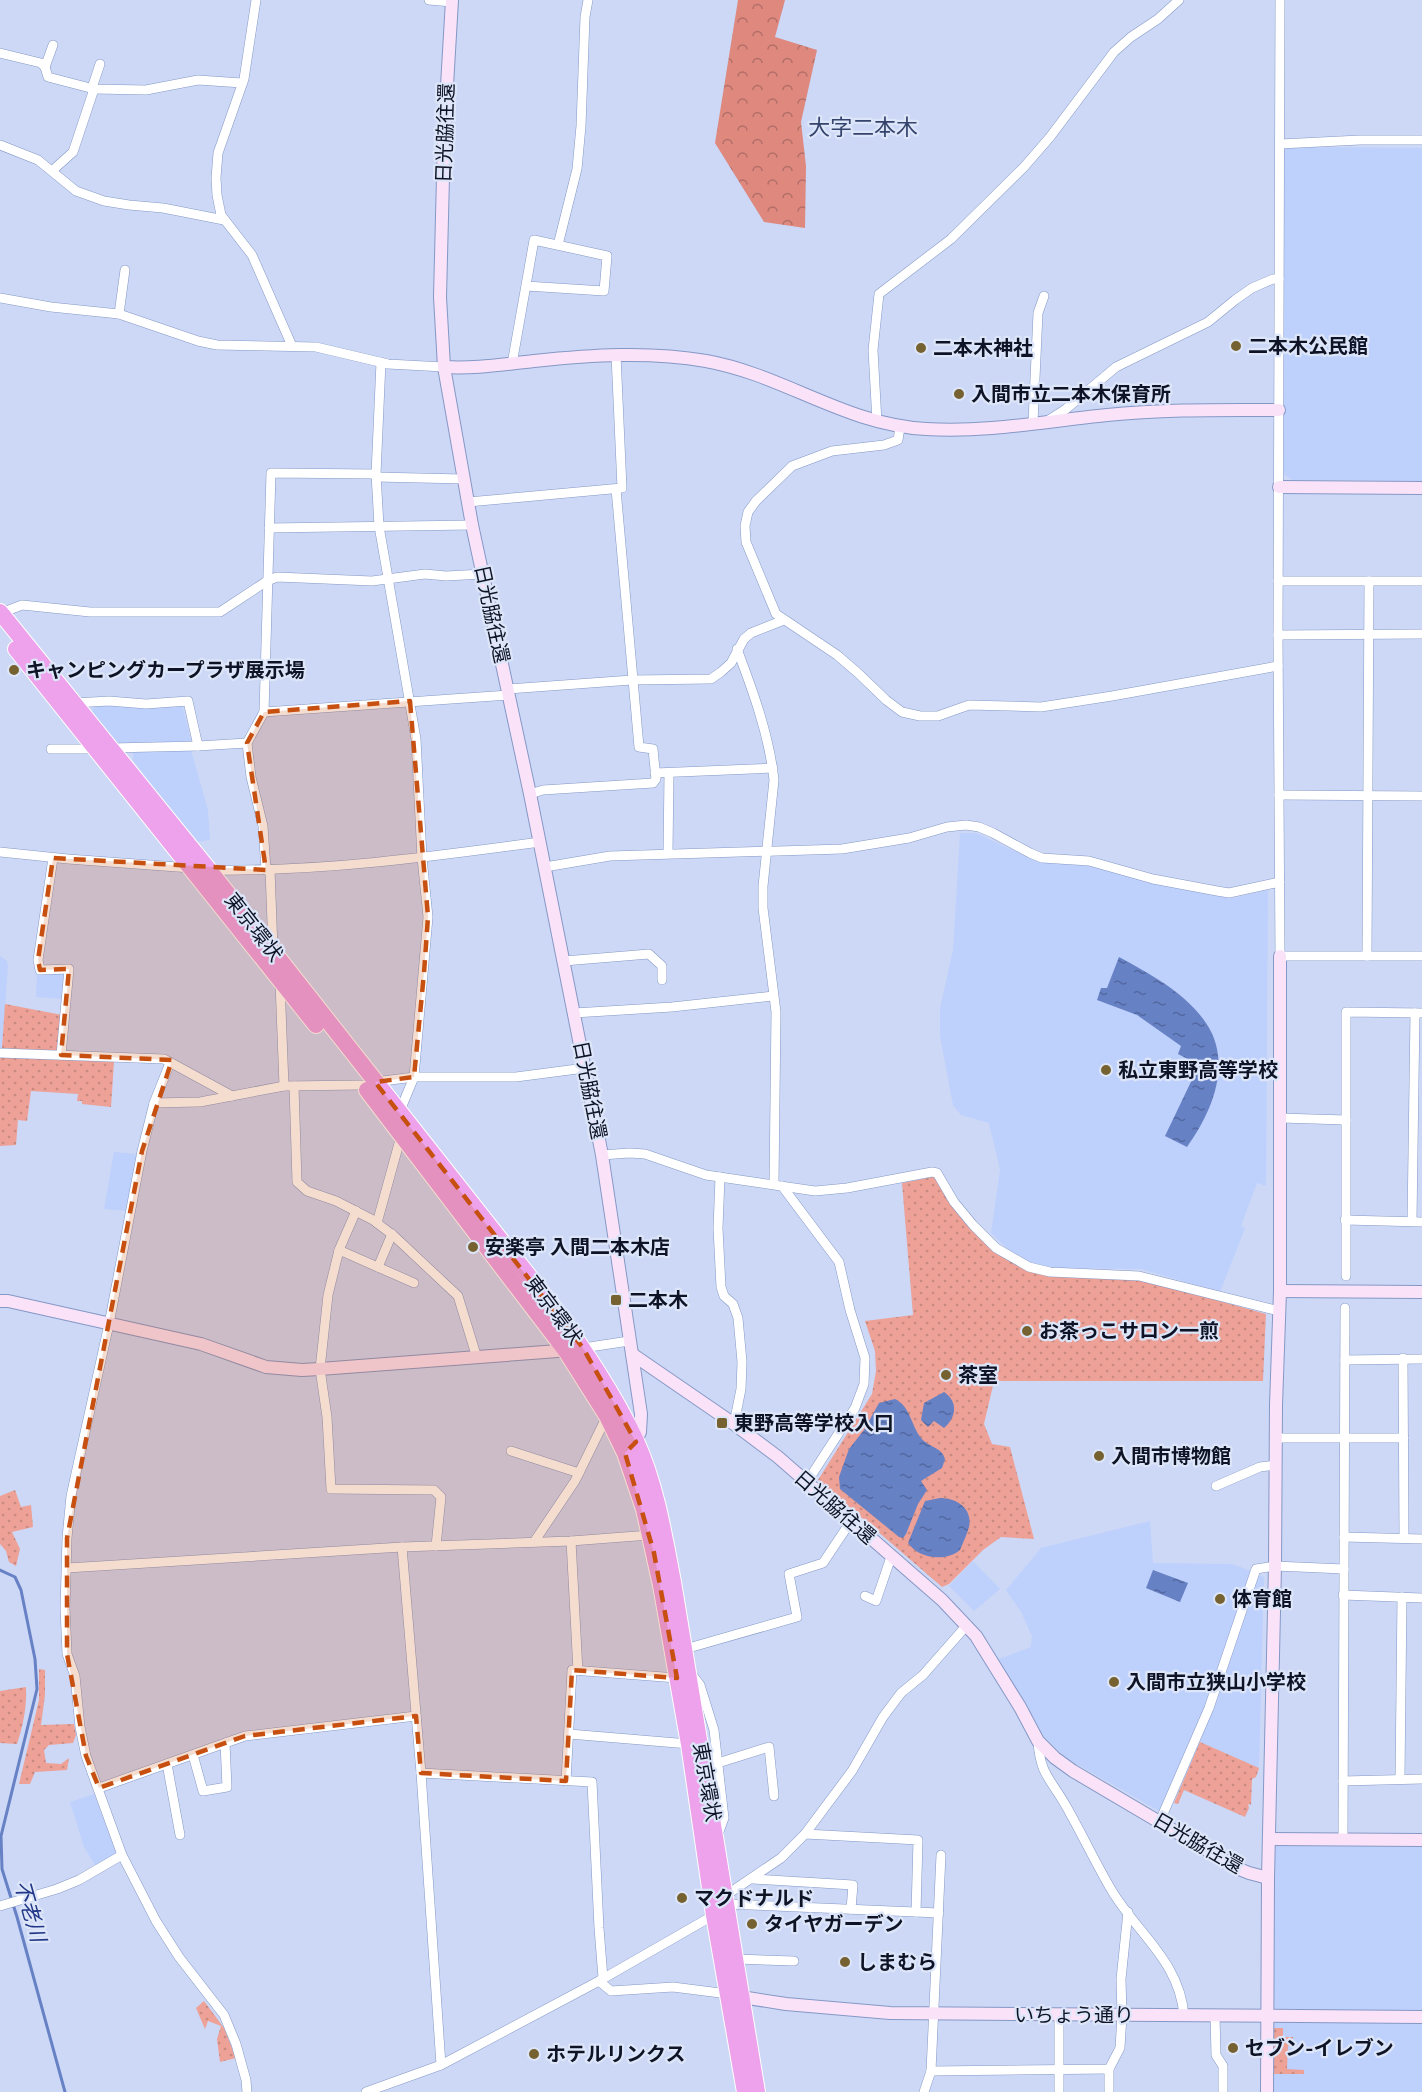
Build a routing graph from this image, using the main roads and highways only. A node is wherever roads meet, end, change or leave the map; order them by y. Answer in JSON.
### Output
{"nodes":[{"id":1,"x":0,"y":613,"type":"edge"},
{"id":2,"x":0,"y":630,"type":"edge"},
{"id":3,"x":103,"y":748,"type":"junction"},
{"id":4,"x":369,"y":1084,"type":"junction"},
{"id":5,"x":574,"y":1349,"type":"junction"},
{"id":6,"x":631,"y":1447,"type":"junction"},
{"id":7,"x":683,"y":1674,"type":"junction"},
{"id":8,"x":722,"y":1905,"type":"junction"},
{"id":9,"x":735,"y":1996,"type":"junction"},
{"id":10,"x":745,"y":2092,"type":"edge"},
{"id":11,"x":757,"y":2092,"type":"edge"}],
"edges":[{"from":1,"to":3,"type":"highway","name":"東京環状"},
{"from":2,"to":3,"type":"highway","name":"東京環状"},
{"from":3,"to":4,"type":"highway","name":"東京環状"},
{"from":3,"to":4,"type":"highway","name":"東京環状"},
{"from":4,"to":5,"type":"highway","name":"東京環状"},
{"from":4,"to":5,"type":"highway","name":"東京環状"},
{"from":5,"to":6,"type":"highway","name":"東京環状"},
{"from":5,"to":6,"type":"highway","name":"東京環状"},
{"from":6,"to":7,"type":"highway","name":"東京環状"},
{"from":6,"to":7,"type":"highway","name":"東京環状"},
{"from":7,"to":8,"type":"highway","name":"東京環状"},
{"from":7,"to":8,"type":"highway","name":"東京環状"},
{"from":8,"to":9,"type":"highway","name":"東京環状"},
{"from":8,"to":9,"type":"highway","name":"東京環状"},
{"from":9,"to":10,"type":"highway","name":"東京環状"},
{"from":9,"to":11,"type":"highway","name":"東京環状"}]}
